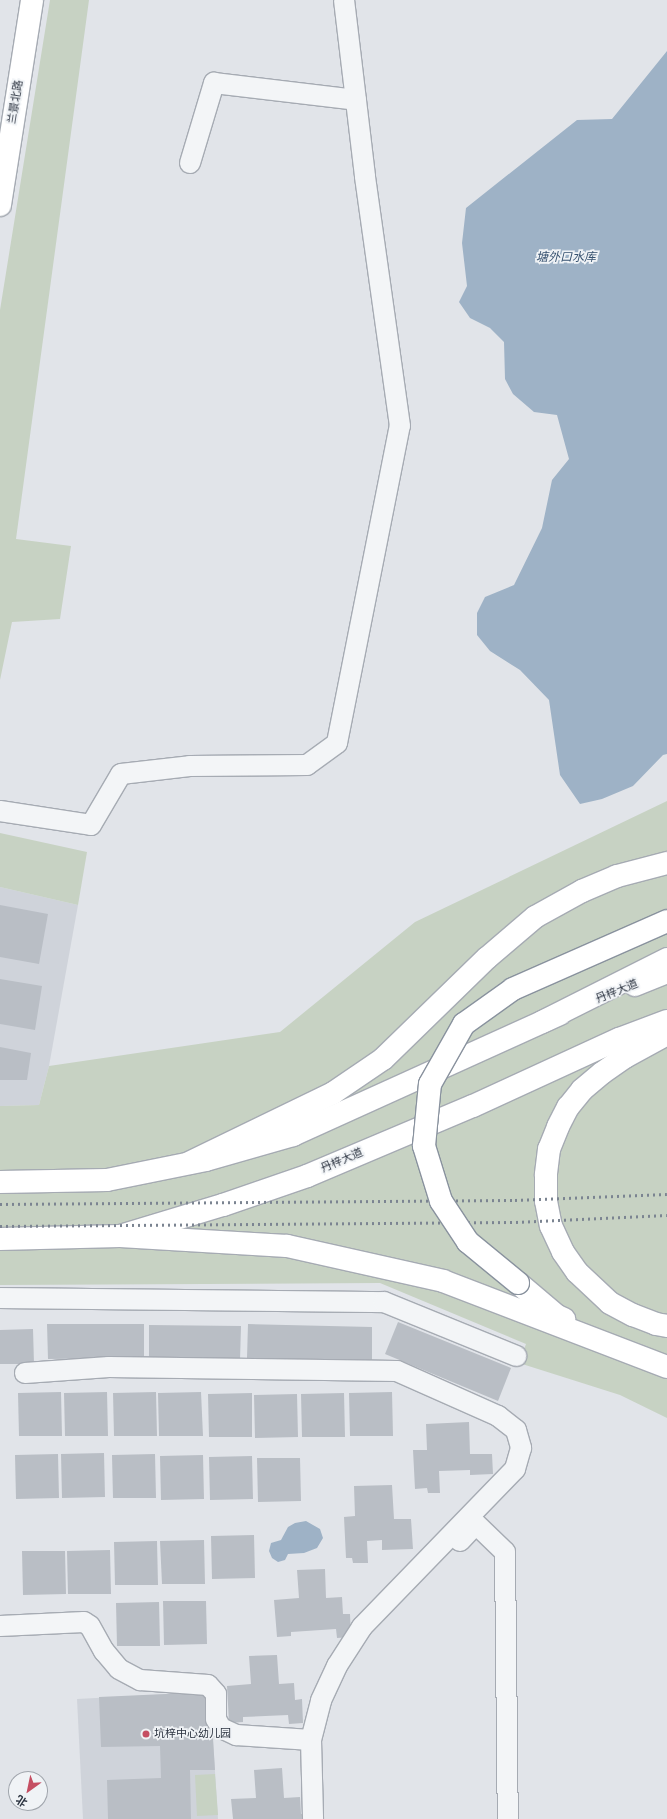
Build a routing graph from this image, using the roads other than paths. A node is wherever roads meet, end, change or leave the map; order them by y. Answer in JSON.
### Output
{"nodes":[{"id":1,"x":32,"y":0,"type":"edge"},
{"id":2,"x":344,"y":0,"type":"edge"},
{"id":3,"x":356,"y":100,"type":"junction"},
{"id":4,"x":190,"y":163,"type":"dead end"},
{"id":5,"x":0,"y":205,"type":"edge"},
{"id":6,"x":0,"y":811,"type":"edge"},
{"id":7,"x":667,"y":863,"type":"edge"},
{"id":8,"x":667,"y":922,"type":"edge"},
{"id":9,"x":667,"y":959,"type":"edge"},
{"id":10,"x":667,"y":972,"type":"edge"},
{"id":11,"x":667,"y":1021,"type":"edge"},
{"id":12,"x":542,"y":1022,"type":"junction"},
{"id":13,"x":667,"y":1034,"type":"edge"},
{"id":14,"x":189,"y":1164,"type":"junction"},
{"id":15,"x":0,"y":1182,"type":"edge"},
{"id":16,"x":120,"y":1236,"type":"junction"},
{"id":17,"x":0,"y":1239,"type":"edge"},
{"id":18,"x":0,"y":1298,"type":"edge"},
{"id":19,"x":667,"y":1326,"type":"edge"},
{"id":20,"x":516,"y":1356,"type":"dead end"},
{"id":21,"x":667,"y":1367,"type":"edge"},
{"id":22,"x":25,"y":1373,"type":"dead end"},
{"id":23,"x":0,"y":1626,"type":"edge"},
{"id":24,"x":311,"y":1740,"type":"junction"},
{"id":25,"x":313,"y":1819,"type":"edge"},
{"id":26,"x":321,"y":1819,"type":"edge"},
{"id":27,"x":508,"y":1819,"type":"edge"}],
"edges":[{"from":1,"to":5,"type":"main road","name":"兰景北路"},
{"from":2,"to":3,"type":"street"},
{"from":3,"to":4,"type":"street"},
{"from":3,"to":6,"type":"street"},
{"from":7,"to":14,"type":"main road"},
{"from":8,"to":21,"type":"main road","bridge":true},
{"from":9,"to":12,"type":"main road"},
{"from":10,"to":12,"type":"main road","name":"丹梓大道"},
{"from":11,"to":16,"type":"main road","name":"丹梓大道"},
{"from":12,"to":14,"type":"main road","name":"丹梓大道"},
{"from":13,"to":19,"type":"main road"},
{"from":14,"to":15,"type":"main road","name":"丹梓大道"},
{"from":16,"to":17,"type":"main road","name":"丹梓大道"},
{"from":16,"to":21,"type":"main road"},
{"from":18,"to":20,"type":"street"},
{"from":22,"to":24,"type":"street"},
{"from":23,"to":24,"type":"street"},
{"from":24,"to":25,"type":"street"},
{"from":26,"to":27,"type":"street"}]}
